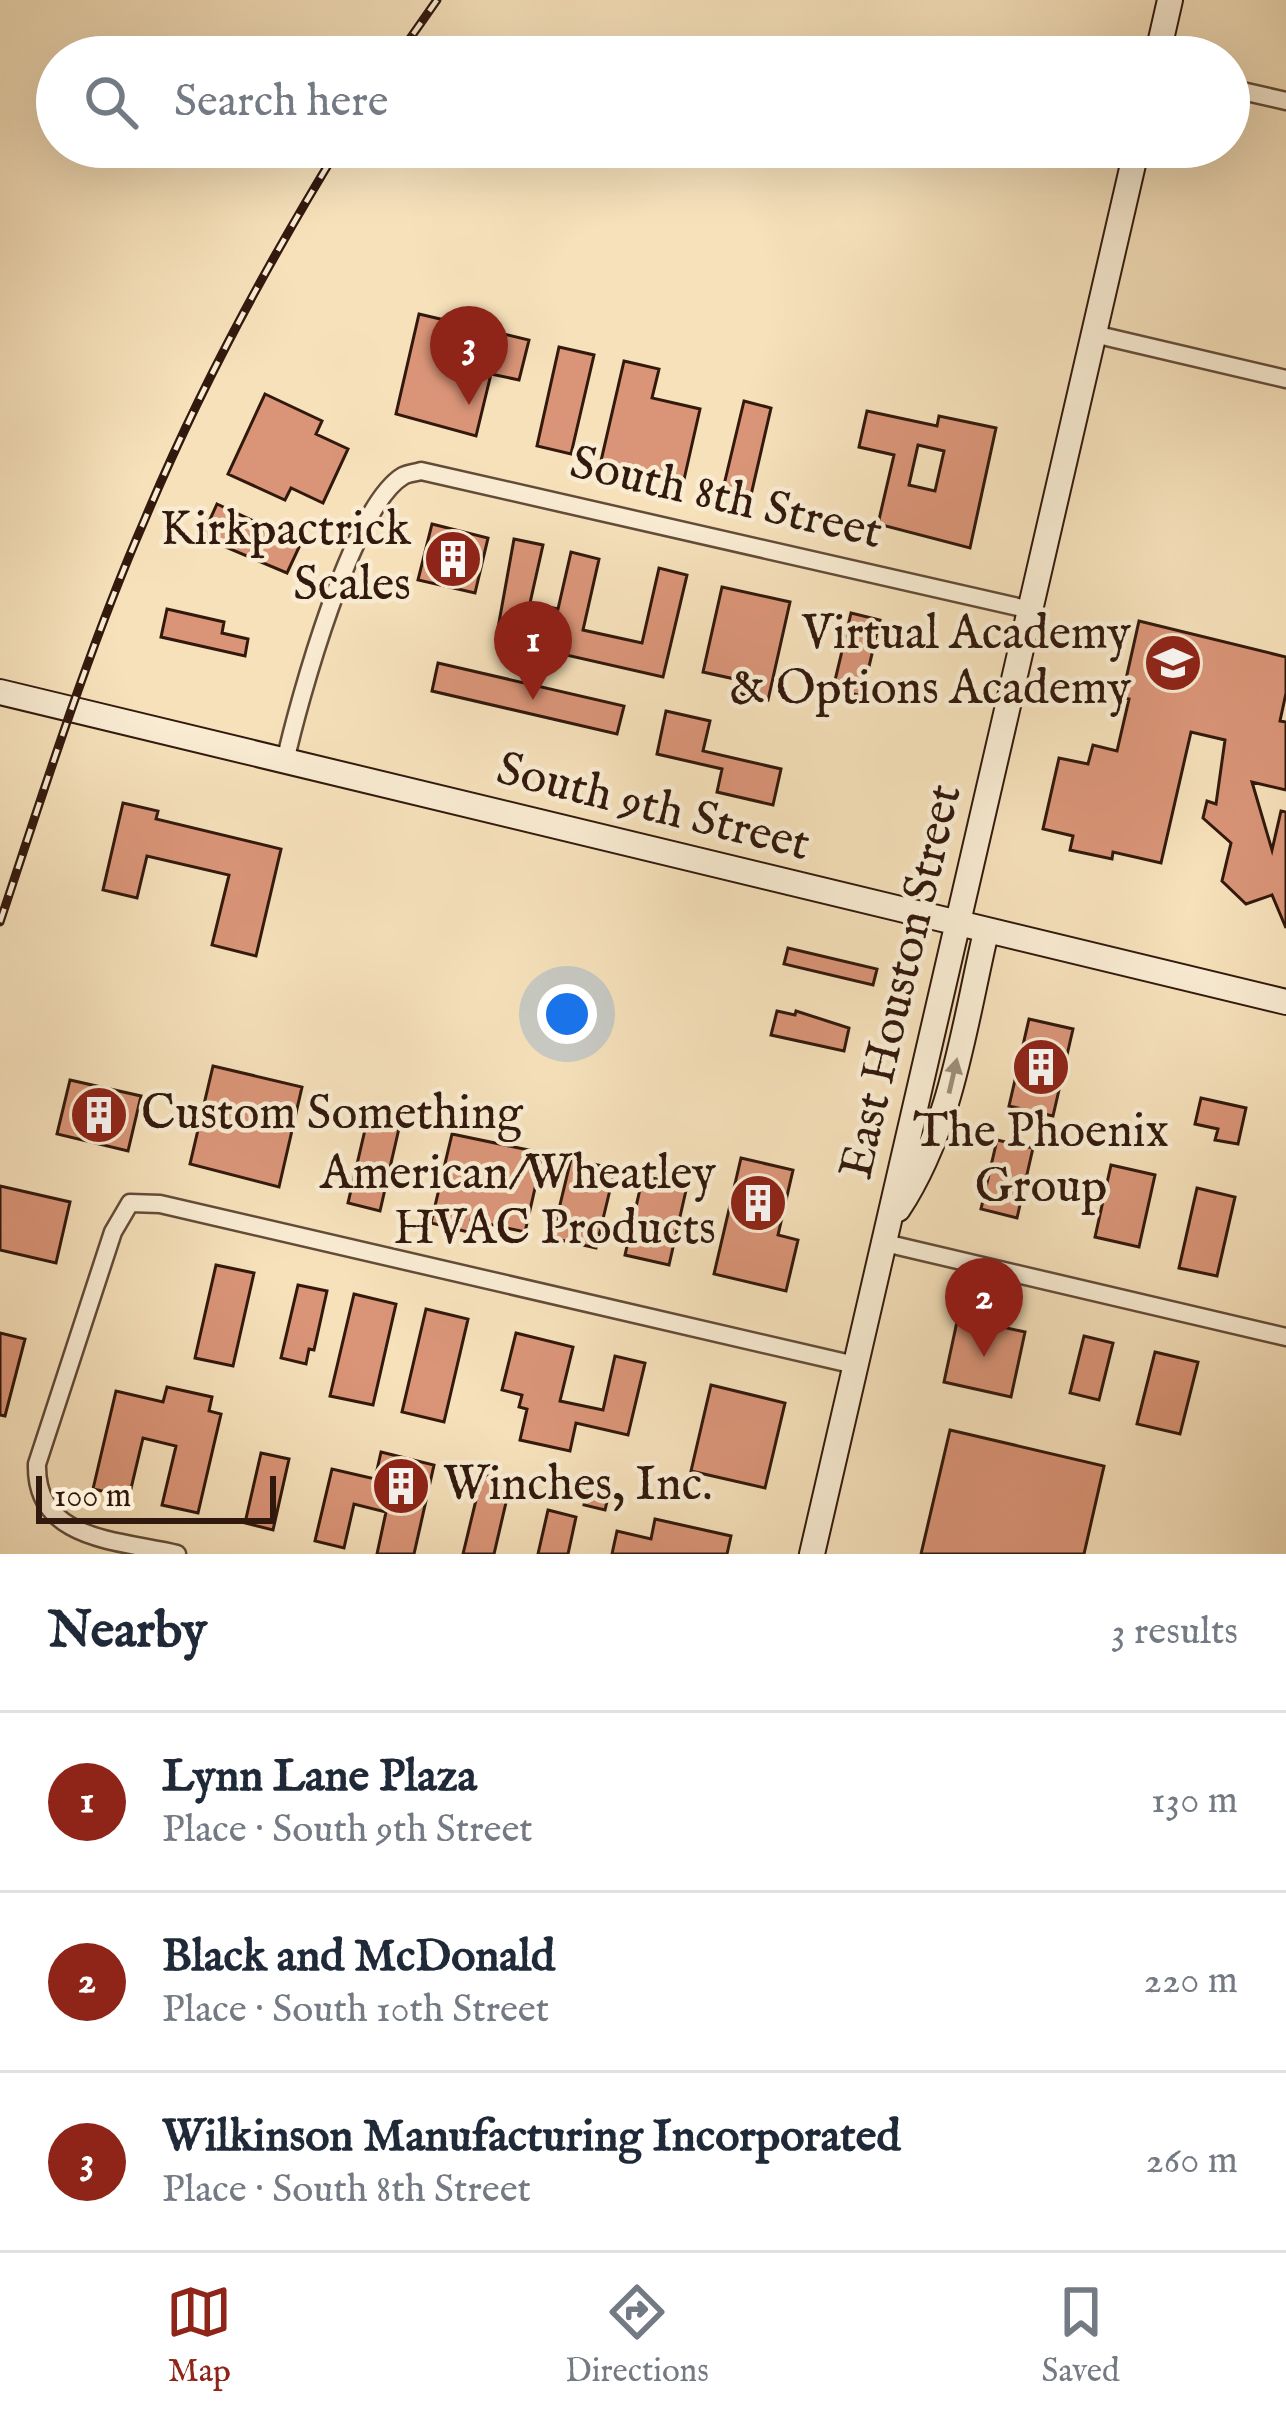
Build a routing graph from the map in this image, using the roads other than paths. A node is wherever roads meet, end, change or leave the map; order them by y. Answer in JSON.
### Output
{"nodes":[{"id":1,"x":1170,"y":0,"type":"edge"},
{"id":2,"x":1162,"y":36,"type":"edge"},
{"id":3,"x":1250,"y":93,"type":"edge"},
{"id":4,"x":1286,"y":101,"type":"edge"},
{"id":5,"x":1132,"y":168,"type":"edge"},
{"id":6,"x":1094,"y":334,"type":"junction"},
{"id":7,"x":1286,"y":379,"type":"edge"},
{"id":8,"x":1031,"y":610,"type":"junction"},
{"id":9,"x":0,"y":692,"type":"edge"},
{"id":10,"x":285,"y":762,"type":"junction"},
{"id":11,"x":958,"y":925,"type":"junction"},
{"id":12,"x":986,"y":932,"type":"junction"},
{"id":13,"x":1286,"y":1002,"type":"edge"},
{"id":14,"x":888,"y":1232,"type":"junction"},
{"id":15,"x":1286,"y":1337,"type":"edge"},
{"id":16,"x":855,"y":1365,"type":"junction"},
{"id":17,"x":177,"y":1554,"type":"edge"},
{"id":18,"x":812,"y":1554,"type":"edge"}],
"edges":[{"from":1,"to":2,"type":"street"},
{"from":3,"to":4,"type":"street"},
{"from":5,"to":6,"type":"street","name":"East Houston Street"},
{"from":6,"to":7,"type":"street"},
{"from":6,"to":8,"type":"street","name":"East Houston Street"},
{"from":8,"to":10,"type":"street","name":"South 8th Street"},
{"from":8,"to":11,"type":"street","name":"East Houston Street"},
{"from":9,"to":10,"type":"street","name":"South 9th Street"},
{"from":10,"to":11,"type":"street","name":"South 9th Street"},
{"from":11,"to":12,"type":"street","name":"South 9th Street"},
{"from":11,"to":14,"type":"street","name":"East Houston Street"},
{"from":12,"to":13,"type":"street","name":"South 9th Street"},
{"from":14,"to":12,"type":"street","one_way":true},
{"from":14,"to":15,"type":"street"},
{"from":14,"to":16,"type":"street","name":"East Houston Street"},
{"from":16,"to":17,"type":"street"},
{"from":16,"to":18,"type":"street","name":"East Houston Street"}]}
